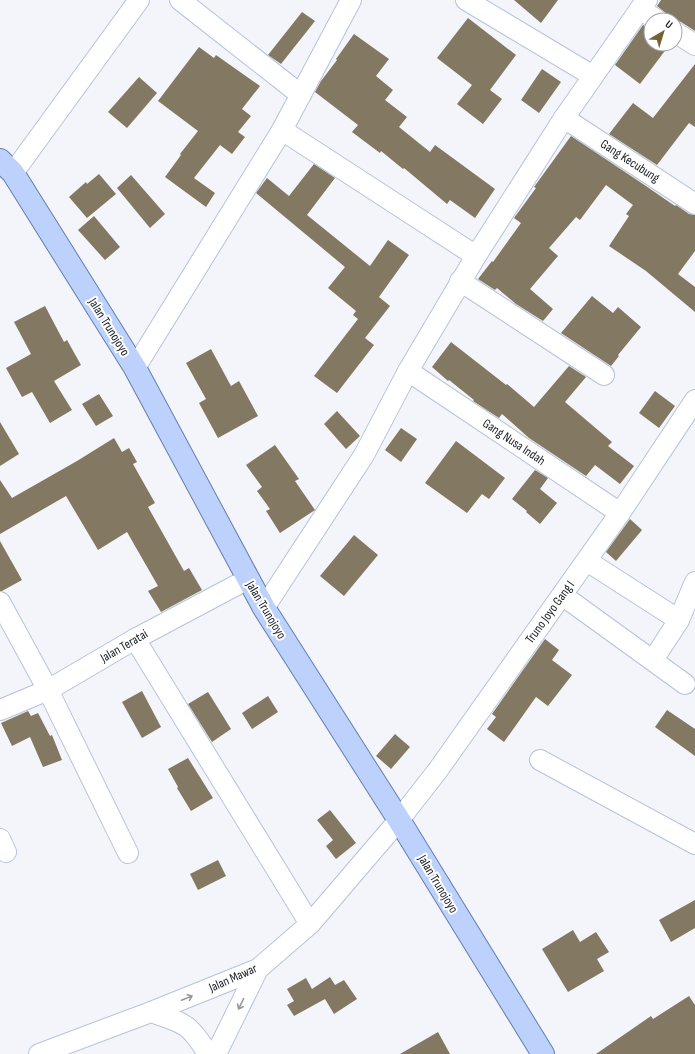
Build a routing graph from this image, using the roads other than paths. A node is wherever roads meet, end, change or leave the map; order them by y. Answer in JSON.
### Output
{"nodes":[{"id":1,"x":139,"y":0,"type":"edge"},
{"id":2,"x":180,"y":0,"type":"edge"},
{"id":3,"x":351,"y":0,"type":"edge"},
{"id":4,"x":466,"y":0,"type":"edge"},
{"id":5,"x":644,"y":4,"type":"edge"},
{"id":6,"x":650,"y":12,"type":"edge"},
{"id":7,"x":683,"y":37,"type":"edge"},
{"id":8,"x":695,"y":45,"type":"edge"},
{"id":9,"x":593,"y":76,"type":"junction"},
{"id":10,"x":302,"y":95,"type":"junction"},
{"id":11,"x":564,"y":118,"type":"junction"},
{"id":12,"x":282,"y":130,"type":"junction"},
{"id":13,"x":6,"y":166,"type":"edge"},
{"id":14,"x":695,"y":204,"type":"edge"},
{"id":15,"x":476,"y":256,"type":"junction"},
{"id":16,"x":460,"y":281,"type":"junction"},
{"id":17,"x":135,"y":368,"type":"junction"},
{"id":18,"x":408,"y":371,"type":"junction"},
{"id":19,"x":604,"y":375,"type":"dead end"},
{"id":20,"x":695,"y":400,"type":"edge"},
{"id":21,"x":620,"y":513,"type":"junction"},
{"id":22,"x":587,"y":561,"type":"junction"},
{"id":23,"x":248,"y":579,"type":"junction"},
{"id":24,"x":695,"y":582,"type":"edge"},
{"id":25,"x":562,"y":595,"type":"junction"},
{"id":26,"x":0,"y":602,"type":"edge"},
{"id":27,"x":264,"y":608,"type":"junction"},
{"id":28,"x":679,"y":620,"type":"junction"},
{"id":29,"x":135,"y":639,"type":"junction"},
{"id":30,"x":652,"y":660,"type":"junction"},
{"id":31,"x":684,"y":684,"type":"dead end"},
{"id":32,"x":48,"y":690,"type":"junction"},
{"id":33,"x":0,"y":710,"type":"edge"},
{"id":34,"x":540,"y":760,"type":"dead end"},
{"id":35,"x":399,"y":820,"type":"junction"},
{"id":36,"x":695,"y":844,"type":"edge"},
{"id":37,"x":128,"y":853,"type":"dead end"},
{"id":38,"x":310,"y":924,"type":"junction"},
{"id":39,"x":258,"y":968,"type":"junction"},
{"id":40,"x":151,"y":1012,"type":"junction"},
{"id":41,"x":39,"y":1054,"type":"edge"},
{"id":42,"x":208,"y":1054,"type":"edge"},
{"id":43,"x":216,"y":1054,"type":"edge"},
{"id":44,"x":543,"y":1054,"type":"edge"}],
"edges":[{"from":1,"to":13,"type":"street"},
{"from":2,"to":10,"type":"street"},
{"from":3,"to":10,"type":"street"},
{"from":4,"to":9,"type":"street"},
{"from":5,"to":6,"type":"street"},
{"from":5,"to":9,"type":"street"},
{"from":7,"to":8,"type":"street"},
{"from":9,"to":11,"type":"street"},
{"from":10,"to":12,"type":"street"},
{"from":11,"to":14,"type":"street","name":"Gang Kecubung"},
{"from":11,"to":15,"type":"street"},
{"from":12,"to":15,"type":"street"},
{"from":12,"to":17,"type":"street"},
{"from":13,"to":17,"type":"main road","name":"Jalan Trunojoyo"},
{"from":15,"to":16,"type":"street"},
{"from":16,"to":18,"type":"street"},
{"from":16,"to":19,"type":"street"},
{"from":17,"to":23,"type":"main road","name":"Jalan Trunojoyo"},
{"from":18,"to":21,"type":"street","name":"Gang Nusa Indah"},
{"from":18,"to":27,"type":"street"},
{"from":20,"to":21,"type":"street","name":"Truno Joyo Gang I"},
{"from":21,"to":22,"type":"street","name":"Truno Joyo Gang I"},
{"from":22,"to":25,"type":"street","name":"Truno Joyo Gang I"},
{"from":22,"to":28,"type":"street"},
{"from":23,"to":27,"type":"main road","name":"Jalan Trunojoyo"},
{"from":23,"to":29,"type":"street","name":"Jalan Teratai"},
{"from":24,"to":28,"type":"street"},
{"from":25,"to":30,"type":"street"},
{"from":25,"to":35,"type":"street","name":"Truno Joyo Gang I"},
{"from":26,"to":32,"type":"street"},
{"from":27,"to":35,"type":"main road","name":"Jalan Trunojoyo"},
{"from":28,"to":30,"type":"street"},
{"from":29,"to":32,"type":"street","name":"Jalan Teratai"},
{"from":29,"to":38,"type":"street"},
{"from":30,"to":31,"type":"street"},
{"from":32,"to":33,"type":"street","name":"Jalan Teratai"},
{"from":32,"to":37,"type":"street"},
{"from":34,"to":36,"type":"street"},
{"from":35,"to":38,"type":"street","name":"Jalan Mawar"},
{"from":35,"to":44,"type":"main road","name":"Jalan Trunojoyo"},
{"from":38,"to":39,"type":"street","name":"Jalan Mawar"},
{"from":40,"to":39,"type":"street","name":"Jalan Mawar","one_way":true},
{"from":39,"to":43,"type":"street","one_way":true},
{"from":40,"to":41,"type":"street","name":"Jalan Mawar"},
{"from":40,"to":42,"type":"street"}]}
